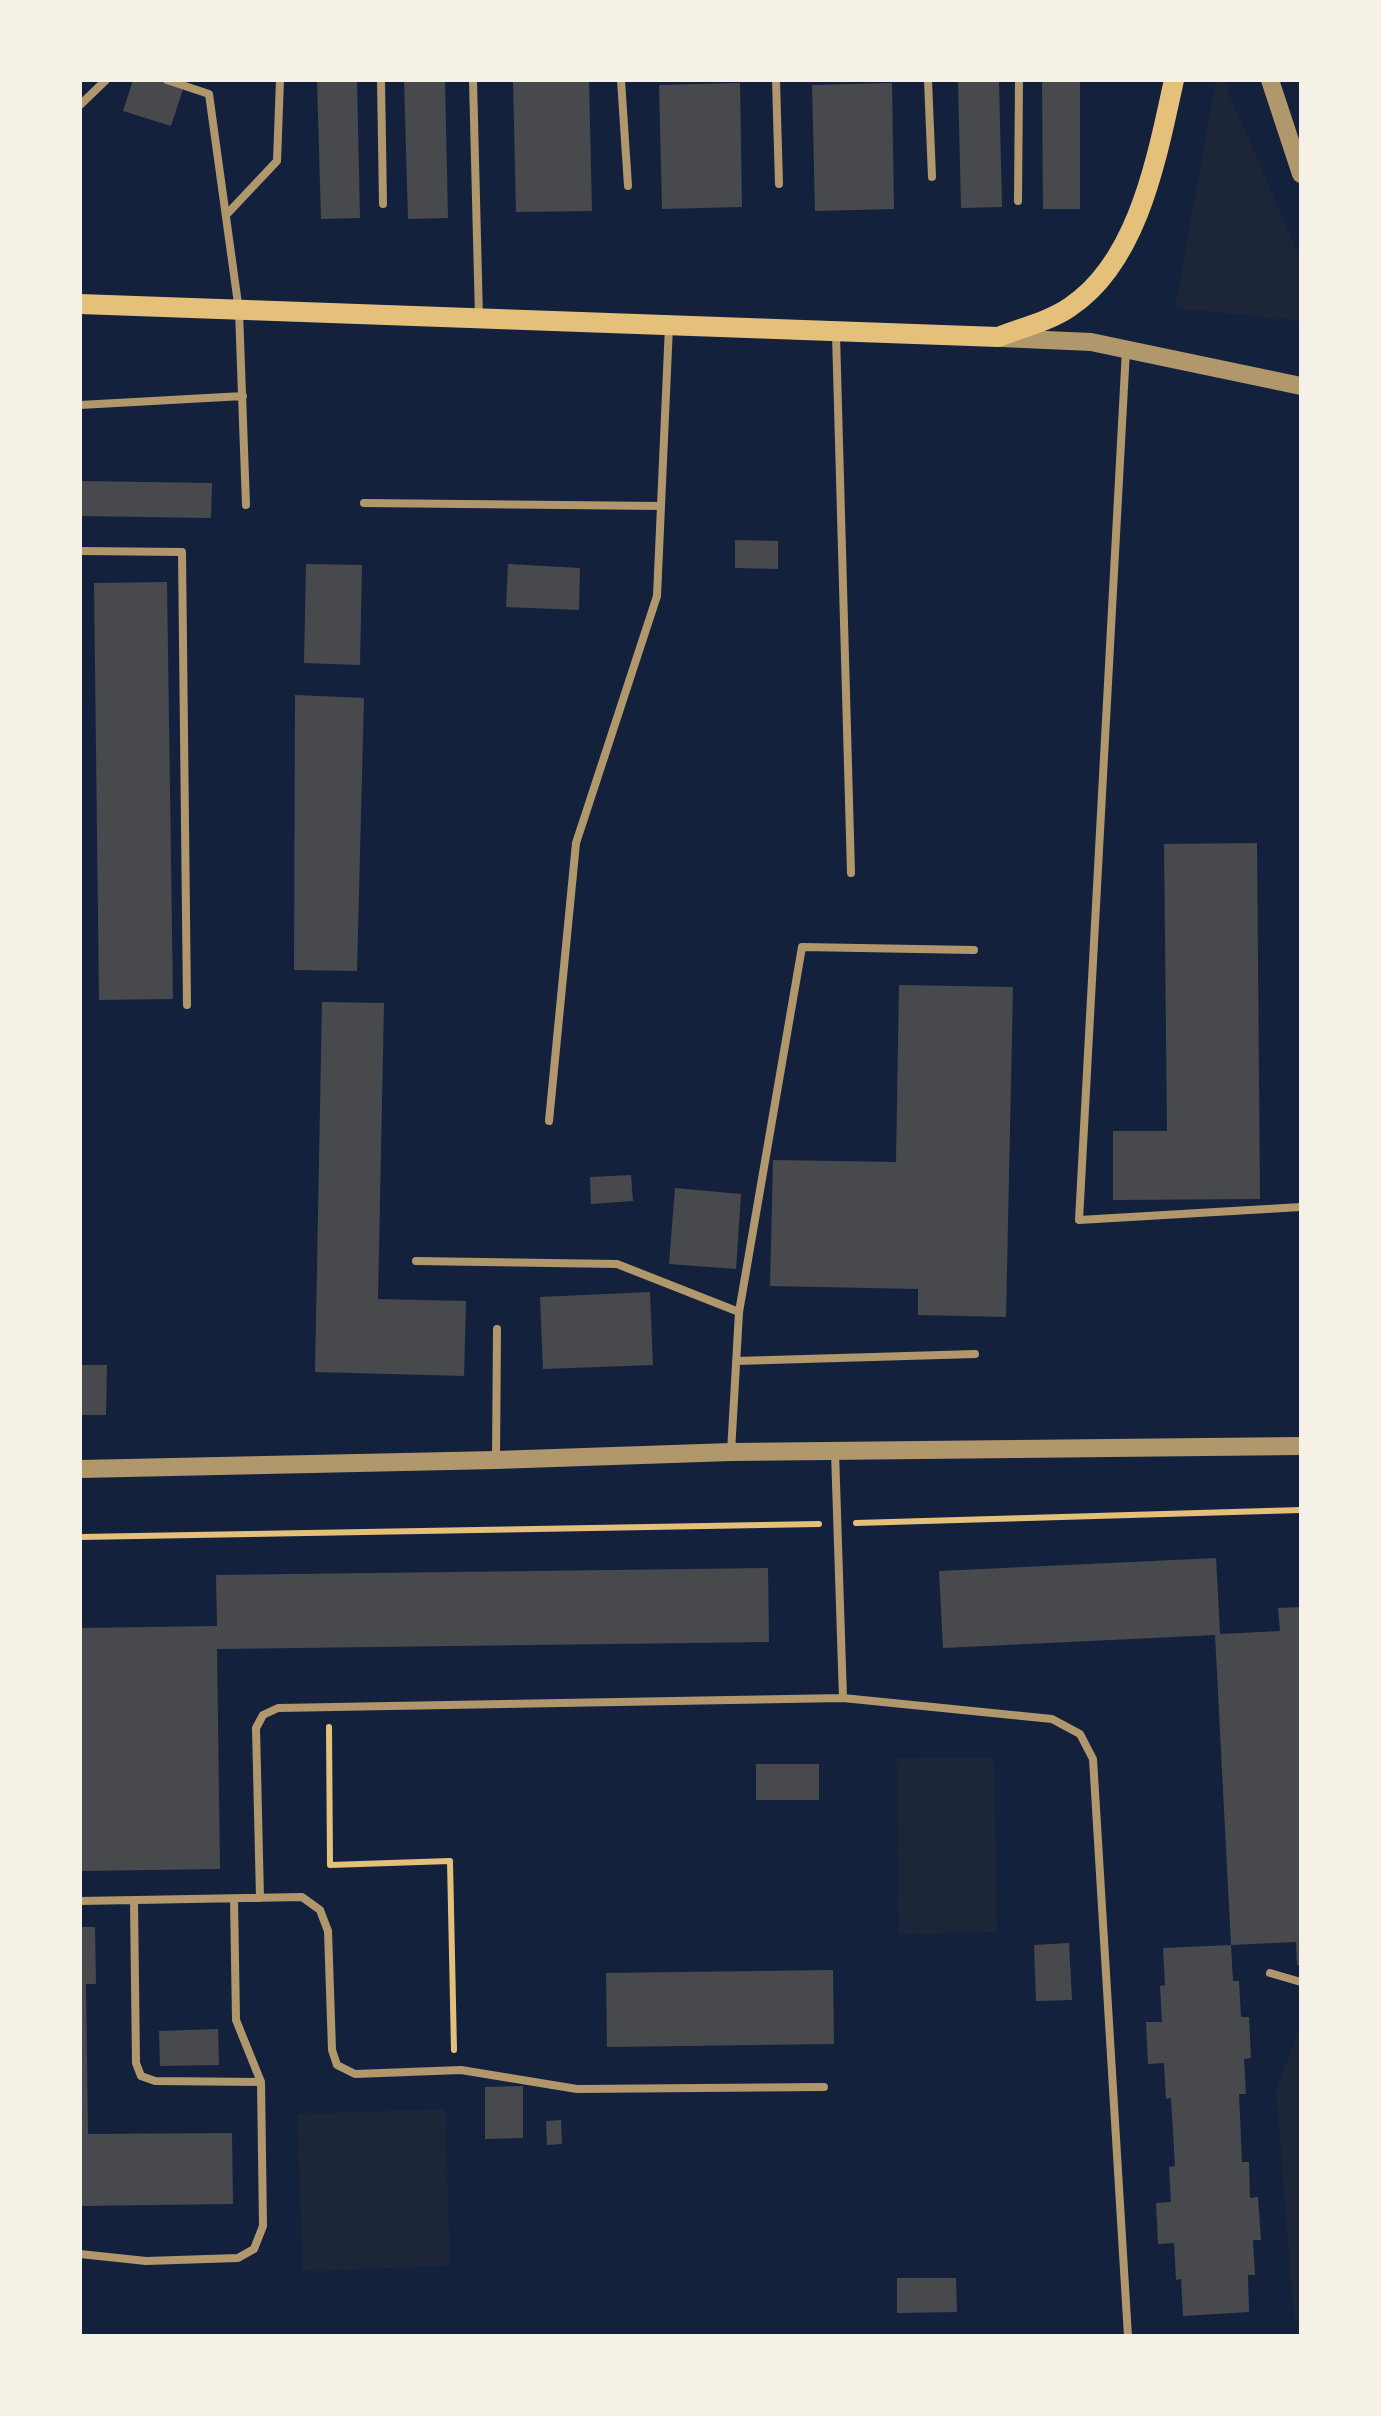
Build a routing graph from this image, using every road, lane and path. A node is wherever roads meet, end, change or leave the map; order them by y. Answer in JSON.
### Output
{"nodes":[{"id":1,"x":106,"y":80,"type":"edge"},
{"id":2,"x":167,"y":80,"type":"edge"},
{"id":3,"x":280,"y":80,"type":"edge"},
{"id":4,"x":381,"y":80,"type":"edge"},
{"id":5,"x":473,"y":80,"type":"edge"},
{"id":6,"x":622,"y":80,"type":"edge"},
{"id":7,"x":776,"y":80,"type":"edge"},
{"id":8,"x":928,"y":80,"type":"edge"},
{"id":9,"x":1018,"y":80,"type":"edge"},
{"id":10,"x":1174,"y":80,"type":"edge"},
{"id":11,"x":1270,"y":80,"type":"edge"},
{"id":12,"x":80,"y":106,"type":"edge"},
{"id":13,"x":1301,"y":174,"type":"edge"},
{"id":14,"x":932,"y":176,"type":"dead end"},
{"id":15,"x":778,"y":184,"type":"dead end"},
{"id":16,"x":628,"y":186,"type":"dead end"},
{"id":17,"x":1018,"y":201,"type":"dead end"},
{"id":18,"x":383,"y":204,"type":"dead end"},
{"id":19,"x":227,"y":214,"type":"junction"},
{"id":20,"x":80,"y":304,"type":"edge"},
{"id":21,"x":239,"y":311,"type":"junction"},
{"id":22,"x":479,"y":318,"type":"junction"},
{"id":23,"x":669,"y":326,"type":"junction"},
{"id":24,"x":836,"y":330,"type":"junction"},
{"id":25,"x":998,"y":338,"type":"junction"},
{"id":26,"x":1126,"y":350,"type":"junction"},
{"id":27,"x":1301,"y":386,"type":"edge"},
{"id":28,"x":243,"y":396,"type":"junction"},
{"id":29,"x":80,"y":405,"type":"edge"},
{"id":30,"x":364,"y":502,"type":"dead end"},
{"id":31,"x":246,"y":506,"type":"dead end"},
{"id":32,"x":661,"y":506,"type":"junction"},
{"id":33,"x":80,"y":551,"type":"edge"},
{"id":34,"x":851,"y":873,"type":"dead end"},
{"id":35,"x":974,"y":950,"type":"dead end"},
{"id":36,"x":187,"y":1005,"type":"dead end"},
{"id":37,"x":549,"y":1121,"type":"dead end"},
{"id":38,"x":1301,"y":1207,"type":"edge"},
{"id":39,"x":416,"y":1261,"type":"dead end"},
{"id":40,"x":739,"y":1312,"type":"junction"},
{"id":41,"x":497,"y":1328,"type":"dead end"},
{"id":42,"x":975,"y":1354,"type":"dead end"},
{"id":43,"x":736,"y":1361,"type":"junction"},
{"id":44,"x":1301,"y":1446,"type":"edge"},
{"id":45,"x":731,"y":1452,"type":"junction"},
{"id":46,"x":835,"y":1452,"type":"junction"},
{"id":47,"x":496,"y":1460,"type":"junction"},
{"id":48,"x":80,"y":1469,"type":"edge"},
{"id":49,"x":1301,"y":1510,"type":"edge"},
{"id":50,"x":837,"y":1524,"type":"junction"},
{"id":51,"x":80,"y":1537,"type":"edge"},
{"id":52,"x":844,"y":1698,"type":"junction"},
{"id":53,"x":328,"y":1708,"type":"junction"},
{"id":54,"x":260,"y":1898,"type":"junction"},
{"id":55,"x":234,"y":1899,"type":"junction"},
{"id":56,"x":80,"y":1901,"type":"edge"},
{"id":57,"x":134,"y":1901,"type":"junction"},
{"id":58,"x":1270,"y":1973,"type":"dead end"},
{"id":59,"x":1301,"y":1982,"type":"edge"},
{"id":60,"x":454,"y":2071,"type":"junction"},
{"id":61,"x":261,"y":2082,"type":"junction"},
{"id":62,"x":824,"y":2087,"type":"dead end"},
{"id":63,"x":80,"y":2254,"type":"edge"},
{"id":64,"x":1128,"y":2336,"type":"edge"}],
"edges":[{"from":1,"to":12,"type":"lane"},
{"from":2,"to":19,"type":"lane"},
{"from":3,"to":19,"type":"lane"},
{"from":4,"to":18,"type":"lane"},
{"from":5,"to":22,"type":"lane"},
{"from":6,"to":16,"type":"lane"},
{"from":7,"to":15,"type":"lane"},
{"from":8,"to":14,"type":"lane"},
{"from":9,"to":17,"type":"lane"},
{"from":10,"to":25,"type":"main road"},
{"from":11,"to":13,"type":"street"},
{"from":19,"to":21,"type":"lane"},
{"from":20,"to":21,"type":"main road"},
{"from":21,"to":22,"type":"main road"},
{"from":21,"to":28,"type":"lane"},
{"from":22,"to":23,"type":"main road"},
{"from":23,"to":24,"type":"main road"},
{"from":23,"to":32,"type":"lane"},
{"from":24,"to":25,"type":"main road"},
{"from":24,"to":34,"type":"lane"},
{"from":25,"to":26,"type":"street"},
{"from":26,"to":27,"type":"street"},
{"from":26,"to":38,"type":"lane"},
{"from":28,"to":29,"type":"lane"},
{"from":28,"to":31,"type":"lane"},
{"from":30,"to":32,"type":"lane"},
{"from":32,"to":37,"type":"lane"},
{"from":33,"to":36,"type":"lane"},
{"from":35,"to":40,"type":"lane"},
{"from":39,"to":40,"type":"lane"},
{"from":40,"to":43,"type":"lane"},
{"from":41,"to":47,"type":"lane"},
{"from":42,"to":43,"type":"lane"},
{"from":43,"to":45,"type":"lane"},
{"from":44,"to":46,"type":"street"},
{"from":45,"to":46,"type":"street"},
{"from":45,"to":47,"type":"street"},
{"from":46,"to":50,"type":"lane"},
{"from":47,"to":48,"type":"street"},
{"from":49,"to":50,"type":"path"},
{"from":50,"to":51,"type":"path"},
{"from":50,"to":52,"type":"lane"},
{"from":52,"to":53,"type":"lane"},
{"from":52,"to":64,"type":"lane"},
{"from":53,"to":54,"type":"lane"},
{"from":53,"to":60,"type":"path"},
{"from":54,"to":55,"type":"lane"},
{"from":54,"to":60,"type":"lane"},
{"from":55,"to":57,"type":"lane"},
{"from":55,"to":61,"type":"lane"},
{"from":56,"to":57,"type":"lane"},
{"from":57,"to":61,"type":"lane"},
{"from":58,"to":59,"type":"lane"},
{"from":60,"to":62,"type":"lane"},
{"from":61,"to":63,"type":"lane"}]}
